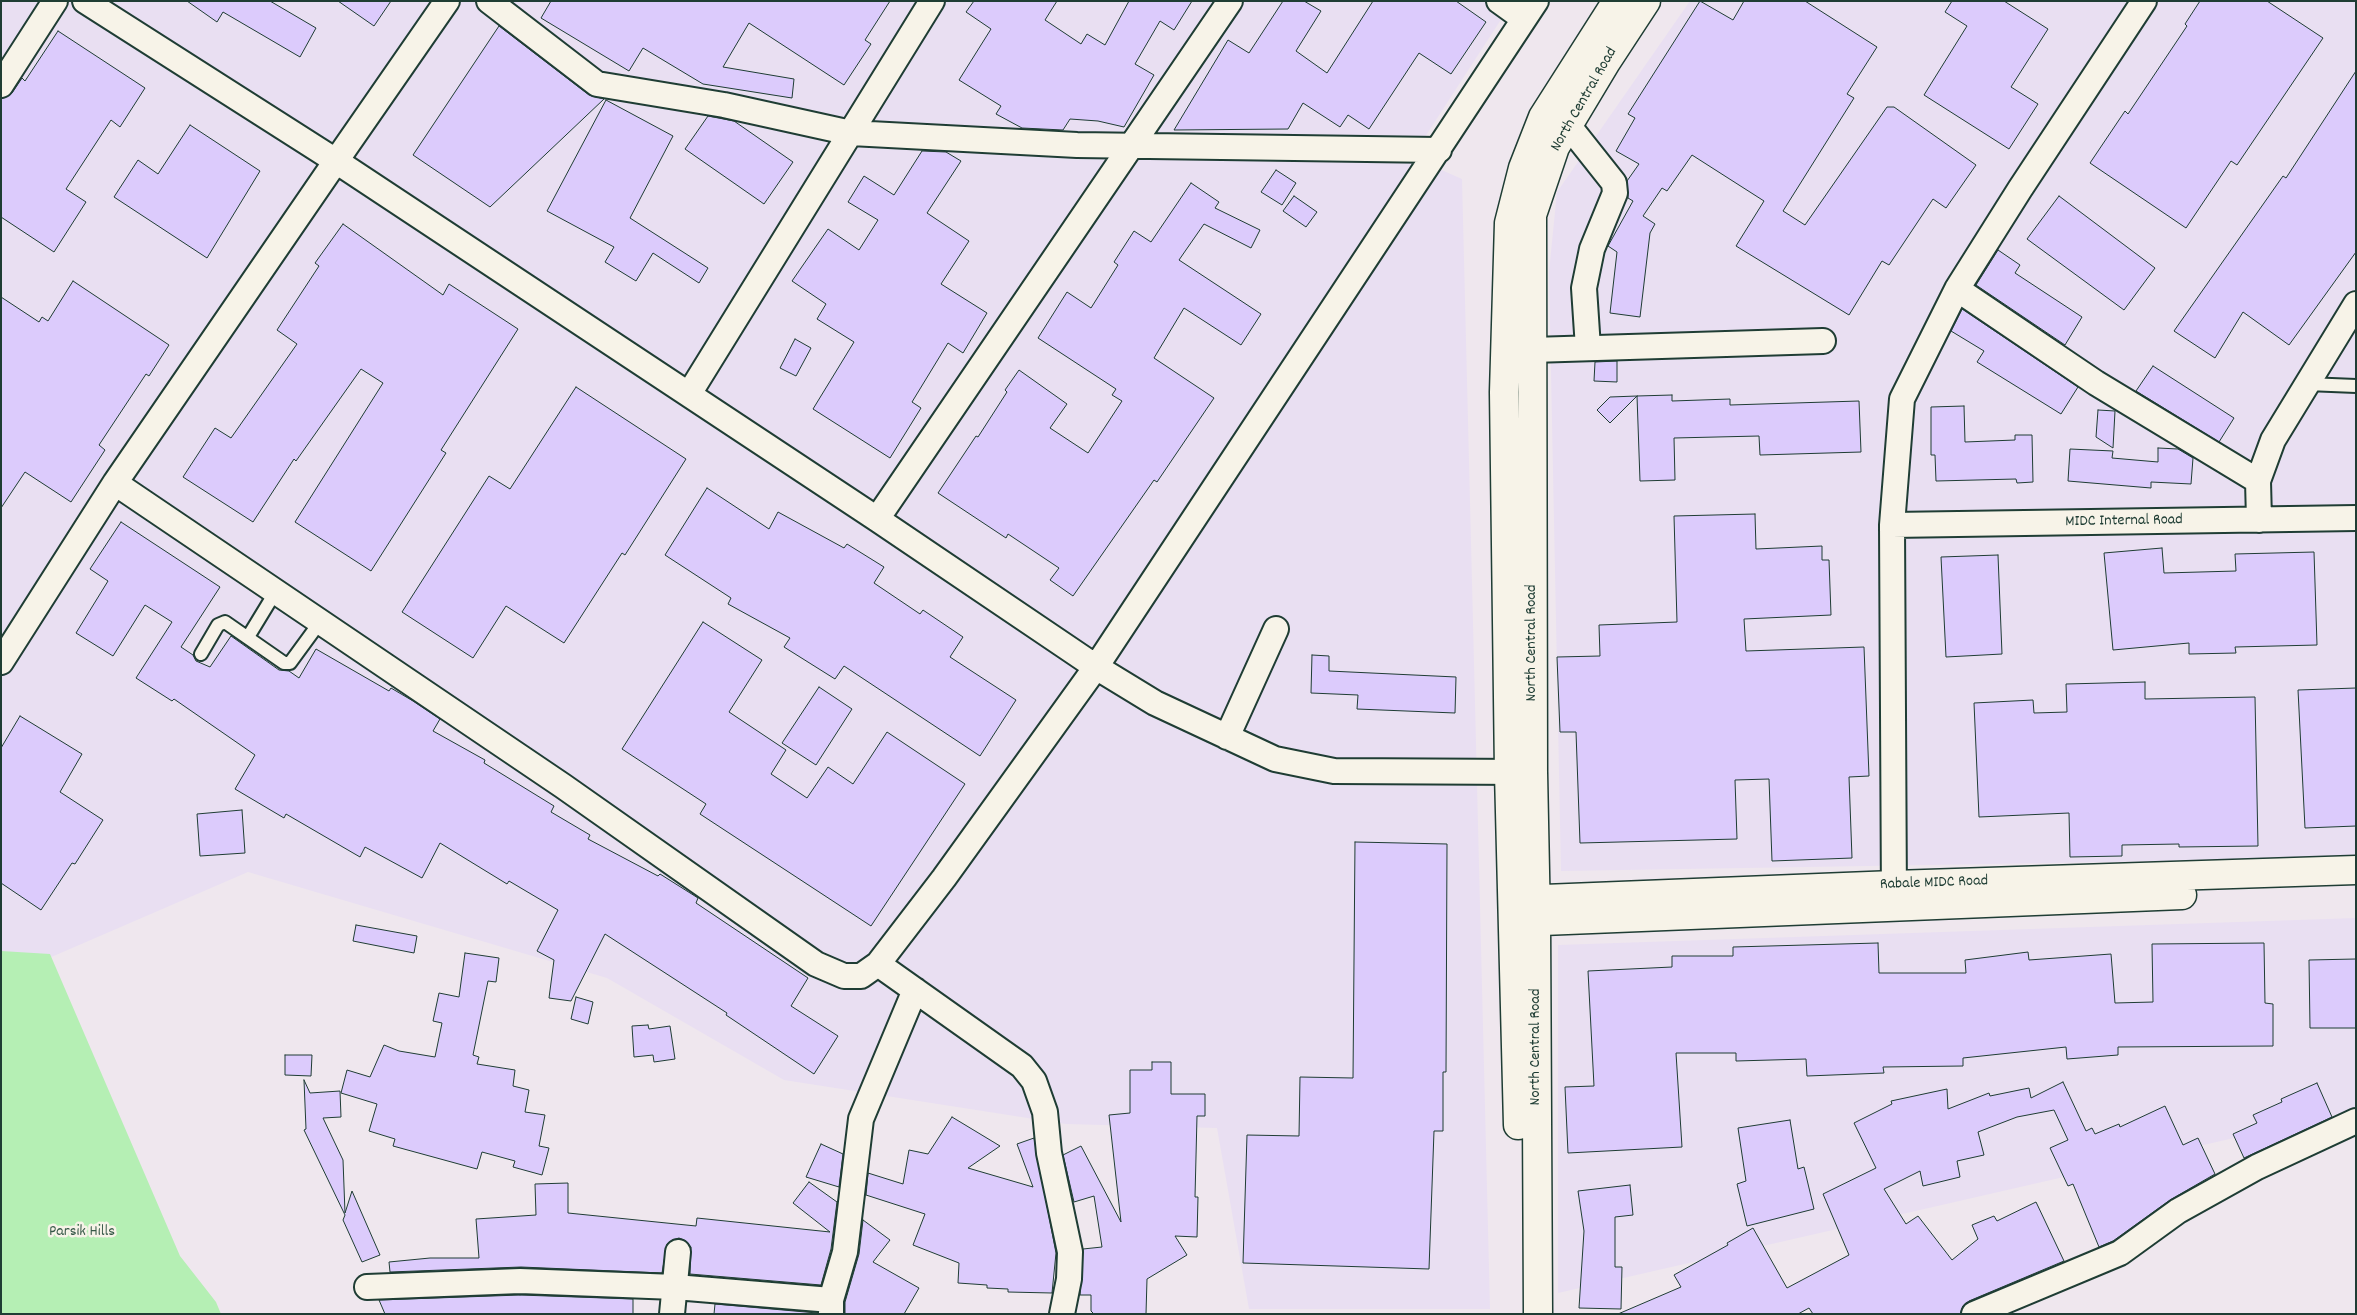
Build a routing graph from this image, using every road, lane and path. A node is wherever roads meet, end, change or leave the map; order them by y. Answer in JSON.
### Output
{"nodes":[{"id":1,"x":55,"y":1,"type":"edge"},
{"id":2,"x":85,"y":1,"type":"edge"},
{"id":3,"x":446,"y":1,"type":"edge"},
{"id":4,"x":488,"y":1,"type":"edge"},
{"id":5,"x":932,"y":1,"type":"edge"},
{"id":6,"x":1230,"y":1,"type":"edge"},
{"id":7,"x":1499,"y":1,"type":"edge"},
{"id":8,"x":1617,"y":1,"type":"edge"},
{"id":9,"x":1646,"y":1,"type":"edge"},
{"id":10,"x":2144,"y":1,"type":"edge"},
{"id":11,"x":1530,"y":10,"type":"edge"},
{"id":12,"x":1,"y":85,"type":"edge"},
{"id":13,"x":1568,"y":125,"type":"junction"},
{"id":14,"x":851,"y":133,"type":"junction"},
{"id":15,"x":1132,"y":145,"type":"junction"},
{"id":16,"x":1439,"y":150,"type":"junction"},
{"id":17,"x":336,"y":161,"type":"junction"},
{"id":18,"x":1958,"y":289,"type":"junction"},
{"id":19,"x":2356,"y":304,"type":"edge"},
{"id":20,"x":1823,"y":341,"type":"dead end"},
{"id":21,"x":1588,"y":348,"type":"junction"},
{"id":22,"x":1532,"y":350,"type":"junction"},
{"id":23,"x":2308,"y":384,"type":"junction"},
{"id":24,"x":2356,"y":386,"type":"edge"},
{"id":25,"x":688,"y":394,"type":"junction"},
{"id":26,"x":2258,"y":481,"type":"junction"},
{"id":27,"x":116,"y":483,"type":"junction"},
{"id":28,"x":2356,"y":518,"type":"edge"},
{"id":29,"x":877,"y":519,"type":"junction"},
{"id":30,"x":2259,"y":520,"type":"junction"},
{"id":31,"x":1892,"y":526,"type":"junction"},
{"id":32,"x":276,"y":591,"type":"junction"},
{"id":33,"x":320,"y":622,"type":"junction"},
{"id":34,"x":1276,"y":629,"type":"dead end"},
{"id":35,"x":248,"y":638,"type":"junction"},
{"id":36,"x":201,"y":654,"type":"dead end"},
{"id":37,"x":1,"y":662,"type":"edge"},
{"id":38,"x":1096,"y":667,"type":"junction"},
{"id":39,"x":1227,"y":737,"type":"junction"},
{"id":40,"x":1521,"y":772,"type":"junction"},
{"id":41,"x":2356,"y":870,"type":"edge"},
{"id":42,"x":2198,"y":885,"type":"junction"},
{"id":43,"x":2356,"y":889,"type":"edge"},
{"id":44,"x":1894,"y":896,"type":"junction"},
{"id":45,"x":1524,"y":911,"type":"junction"},
{"id":46,"x":878,"y":964,"type":"junction"},
{"id":47,"x":915,"y":990,"type":"junction"},
{"id":48,"x":2356,"y":1121,"type":"edge"},
{"id":49,"x":678,"y":1252,"type":"dead end"},
{"id":50,"x":367,"y":1286,"type":"dead end"},
{"id":51,"x":675,"y":1288,"type":"junction"},
{"id":52,"x":831,"y":1307,"type":"edge"},
{"id":53,"x":672,"y":1314,"type":"edge"},
{"id":54,"x":1062,"y":1314,"type":"edge"},
{"id":55,"x":1523,"y":1314,"type":"edge"},
{"id":56,"x":1538,"y":1314,"type":"edge"},
{"id":57,"x":1974,"y":1314,"type":"edge"}],
"edges":[{"from":1,"to":12,"type":"street"},
{"from":2,"to":17,"type":"street"},
{"from":3,"to":17,"type":"street"},
{"from":4,"to":14,"type":"street"},
{"from":5,"to":14,"type":"street"},
{"from":6,"to":15,"type":"street"},
{"from":7,"to":11,"type":"street"},
{"from":8,"to":40,"type":"main road","name":"North Central Road"},
{"from":9,"to":13,"type":"main road","name":"North Central Road"},
{"from":10,"to":18,"type":"street"},
{"from":11,"to":16,"type":"street"},
{"from":13,"to":21,"type":"street"},
{"from":13,"to":22,"type":"main road","name":"North Central Road"},
{"from":14,"to":15,"type":"street"},
{"from":14,"to":25,"type":"street"},
{"from":15,"to":16,"type":"street"},
{"from":15,"to":29,"type":"street"},
{"from":16,"to":38,"type":"street"},
{"from":17,"to":25,"type":"street"},
{"from":17,"to":27,"type":"street"},
{"from":18,"to":26,"type":"street"},
{"from":18,"to":31,"type":"street"},
{"from":19,"to":23,"type":"street"},
{"from":20,"to":21,"type":"street"},
{"from":21,"to":22,"type":"street"},
{"from":22,"to":40,"type":"main road","name":"North Central Road"},
{"from":23,"to":24,"type":"lane"},
{"from":23,"to":26,"type":"street"},
{"from":25,"to":29,"type":"street"},
{"from":26,"to":30,"type":"street"},
{"from":27,"to":32,"type":"street"},
{"from":27,"to":37,"type":"street"},
{"from":28,"to":30,"type":"street","name":"MIDC Internal Road"},
{"from":29,"to":38,"type":"street"},
{"from":30,"to":31,"type":"street","name":"MIDC Internal Road"},
{"from":31,"to":44,"type":"street"},
{"from":32,"to":33,"type":"street"},
{"from":32,"to":35,"type":"lane"},
{"from":33,"to":35,"type":"lane"},
{"from":33,"to":46,"type":"street"},
{"from":34,"to":39,"type":"street"},
{"from":35,"to":36,"type":"lane"},
{"from":38,"to":39,"type":"street"},
{"from":38,"to":46,"type":"street"},
{"from":39,"to":40,"type":"street"},
{"from":40,"to":45,"type":"main road","name":"North Central Road"},
{"from":41,"to":42,"type":"main road","name":"Rabale MIDC Road"},
{"from":42,"to":43,"type":"main road","name":"Rabale MIDC Road"},
{"from":42,"to":44,"type":"main road","name":"Rabale MIDC Road"},
{"from":44,"to":45,"type":"main road","name":"Rabale MIDC Road"},
{"from":45,"to":55,"type":"main road","name":"North Central Road"},
{"from":45,"to":56,"type":"main road","name":"North Central Road"},
{"from":46,"to":47,"type":"street"},
{"from":47,"to":52,"type":"street"},
{"from":47,"to":54,"type":"street"},
{"from":48,"to":57,"type":"street"},
{"from":49,"to":51,"type":"street"},
{"from":50,"to":51,"type":"street"},
{"from":51,"to":52,"type":"street"},
{"from":51,"to":53,"type":"street"}]}
